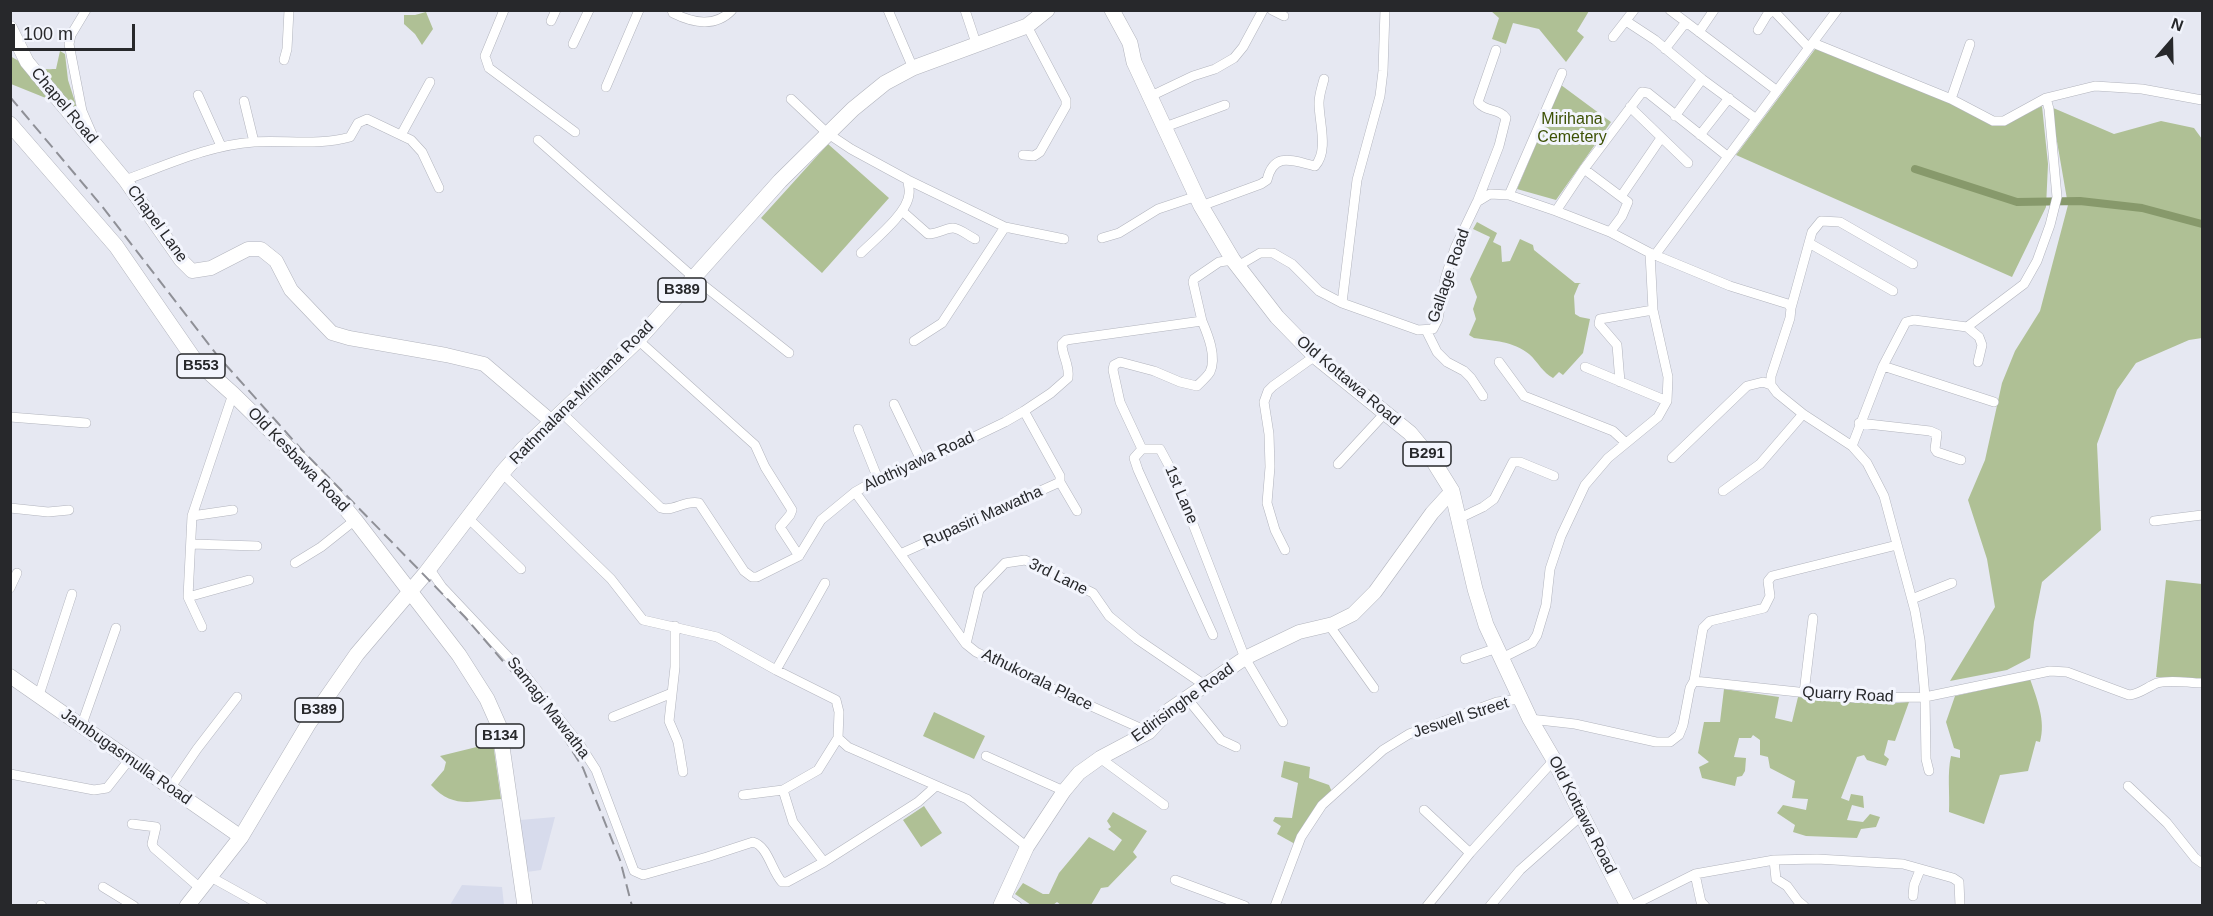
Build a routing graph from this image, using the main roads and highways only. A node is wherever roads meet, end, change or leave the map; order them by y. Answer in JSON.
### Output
{"nodes":[{"id":1,"x":1033,"y":10,"type":"edge"},
{"id":2,"x":1047,"y":10,"type":"edge"},
{"id":3,"x":1102,"y":10,"type":"edge"},
{"id":4,"x":1112,"y":10,"type":"edge"},
{"id":5,"x":992,"y":37,"type":"junction"},
{"id":6,"x":1134,"y":62,"type":"junction"},
{"id":7,"x":10,"y":124,"type":"edge"},
{"id":8,"x":410,"y":592,"type":"junction"},
{"id":9,"x":191,"y":904,"type":"edge"},
{"id":10,"x":525,"y":906,"type":"edge"},
{"id":11,"x":1629,"y":906,"type":"edge"}],
"edges":[{"from":1,"to":5,"type":"main road","name":"Rathmalana-Mirihana Road","number":"B389"},
{"from":2,"to":5,"type":"main road","name":"Rathmalana-Mirihana Road","number":"B389"},
{"from":3,"to":6,"type":"main road","name":"Old Kottawa Road","number":"B291"},
{"from":4,"to":6,"type":"main road","name":"Old Kottawa Road","number":"B291"},
{"from":5,"to":8,"type":"main road","name":"Rathmalana-Mirihana Road","number":"B389"},
{"from":6,"to":11,"type":"main road","name":"Old Kottawa Road","number":"B291"},
{"from":7,"to":8,"type":"main road","name":"Old Kesbawa Road","number":"B553"},
{"from":8,"to":9,"type":"main road","number":"B389"},
{"from":8,"to":10,"type":"main road","name":"Old Kesbawa Road","number":"B134"}]}
